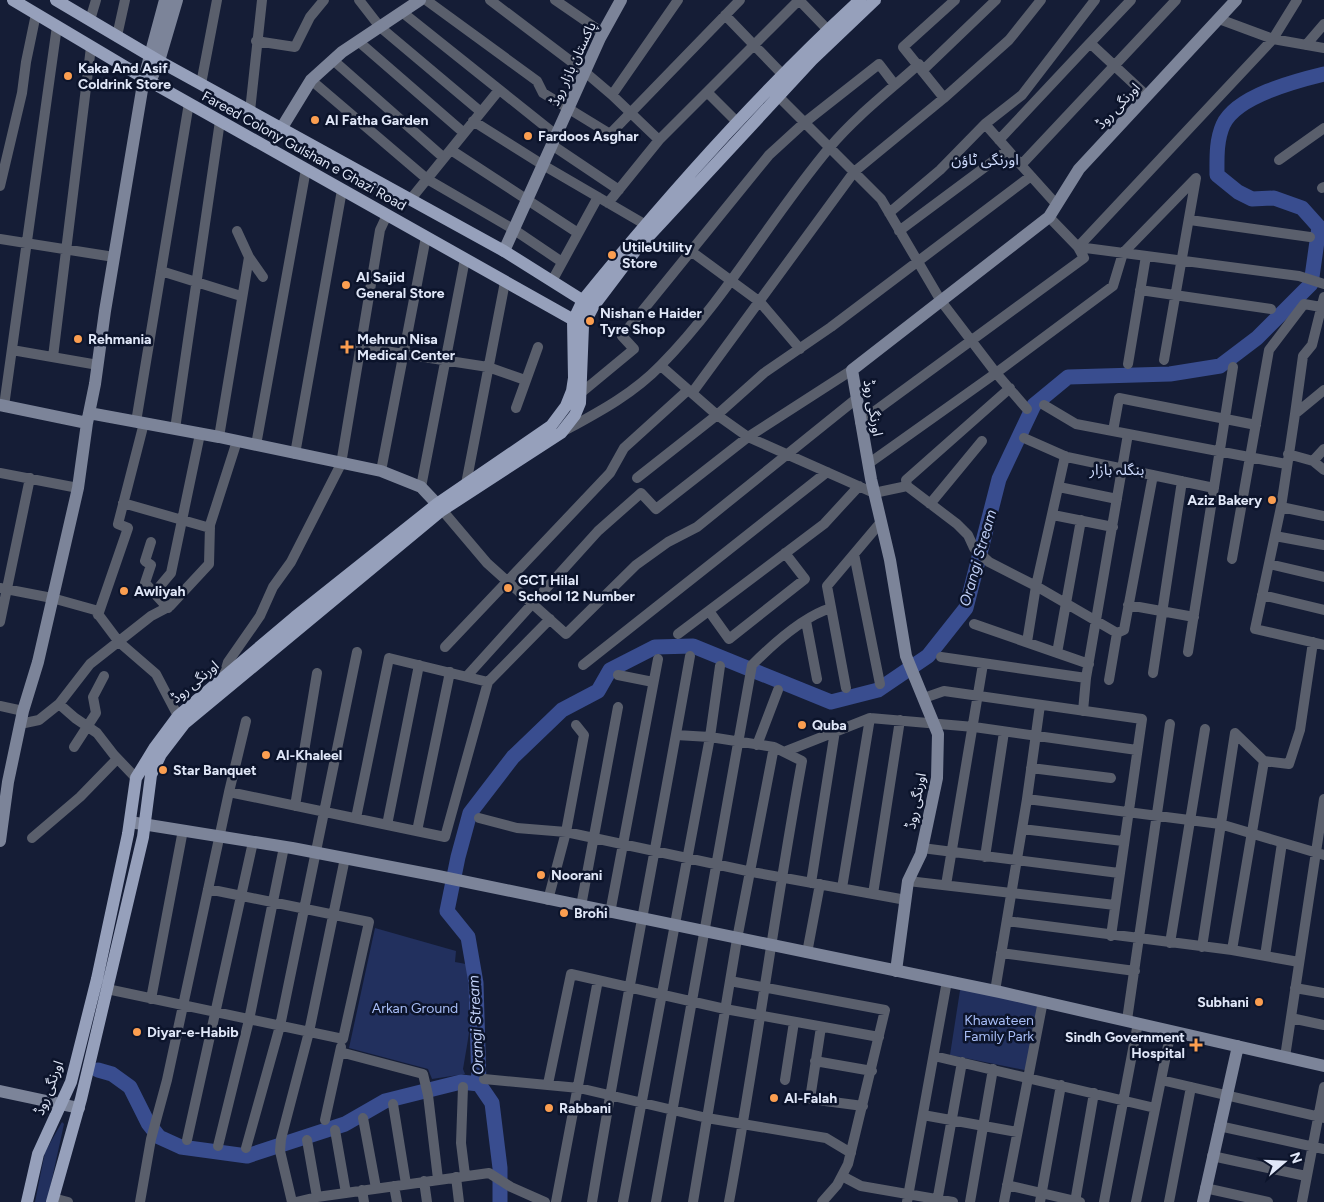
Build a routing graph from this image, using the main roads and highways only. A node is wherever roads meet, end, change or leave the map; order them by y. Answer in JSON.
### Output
{"nodes":[{"id":1,"x":13,"y":0,"type":"edge"},
{"id":2,"x":860,"y":0,"type":"edge"},
{"id":3,"x":875,"y":0,"type":"edge"},
{"id":4,"x":62,"y":2,"type":"edge"},
{"id":5,"x":588,"y":304,"type":"junction"},
{"id":6,"x":578,"y":323,"type":"junction"},
{"id":7,"x":439,"y":507,"type":"junction"},
{"id":8,"x":53,"y":1200,"type":"edge"},
{"id":9,"x":27,"y":1202,"type":"edge"}],
"edges":[{"from":1,"to":6,"type":"main road","name":"Fareed Colony Gulshan e Ghazi Road"},
{"from":2,"to":5,"type":"main road"},
{"from":3,"to":5,"type":"main road"},
{"from":4,"to":5,"type":"main road","name":"Fareed Colony Gulshan e Ghazi Road"},
{"from":5,"to":6,"type":"main road"},
{"from":6,"to":7,"type":"main road","name":"اورنگی روڈ"},
{"from":6,"to":7,"type":"main road"},
{"from":7,"to":8,"type":"main road"},
{"from":7,"to":9,"type":"main road","name":"اورنگی روڈ"}]}
